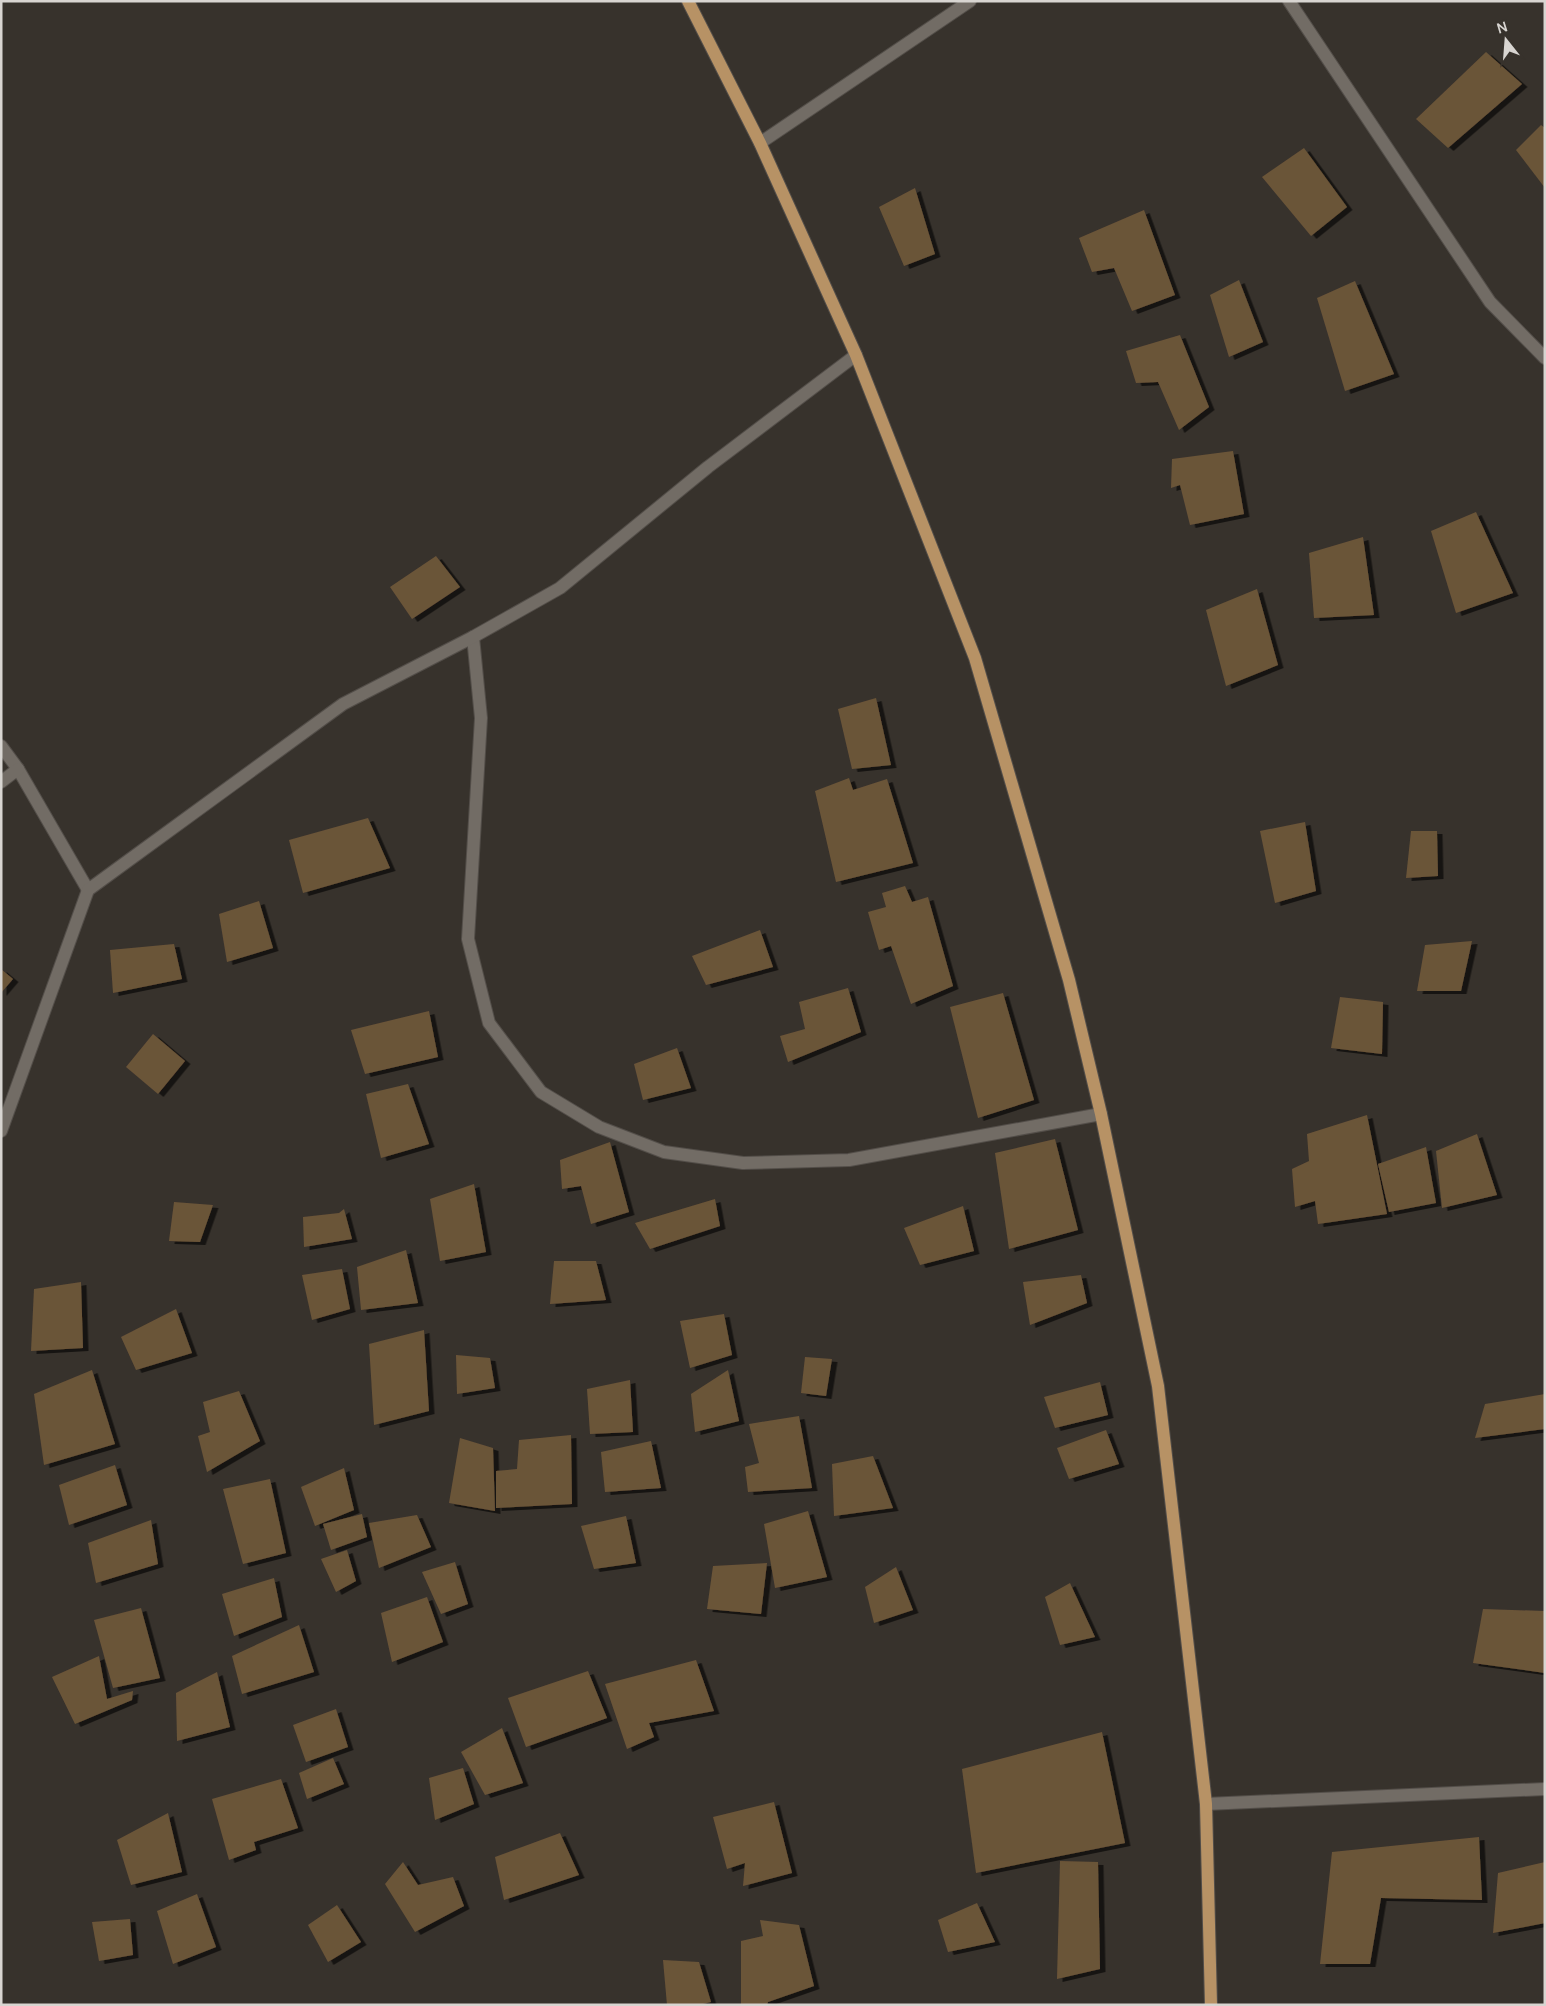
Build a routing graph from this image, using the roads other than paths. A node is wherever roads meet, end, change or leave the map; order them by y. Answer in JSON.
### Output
{"nodes":[{"id":1,"x":688,"y":1,"type":"edge"},
{"id":2,"x":970,"y":1,"type":"edge"},
{"id":3,"x":1289,"y":1,"type":"edge"},
{"id":4,"x":760,"y":143,"type":"junction"},
{"id":5,"x":856,"y":355,"type":"junction"},
{"id":6,"x":1545,"y":358,"type":"edge"},
{"id":7,"x":473,"y":637,"type":"junction"},
{"id":8,"x":1,"y":746,"type":"edge"},
{"id":9,"x":18,"y":769,"type":"junction"},
{"id":10,"x":1,"y":782,"type":"edge"},
{"id":11,"x":88,"y":890,"type":"junction"},
{"id":12,"x":1101,"y":1114,"type":"junction"},
{"id":13,"x":1,"y":1131,"type":"edge"},
{"id":14,"x":1545,"y":1789,"type":"edge"},
{"id":15,"x":1206,"y":1804,"type":"junction"},
{"id":16,"x":1211,"y":2005,"type":"edge"}],
"edges":[{"from":1,"to":4,"type":"main road"},
{"from":2,"to":4,"type":"street"},
{"from":3,"to":6,"type":"street"},
{"from":4,"to":5,"type":"main road"},
{"from":5,"to":7,"type":"street"},
{"from":5,"to":12,"type":"main road"},
{"from":7,"to":11,"type":"street"},
{"from":7,"to":12,"type":"street"},
{"from":8,"to":9,"type":"street"},
{"from":9,"to":10,"type":"street"},
{"from":9,"to":11,"type":"street"},
{"from":11,"to":13,"type":"street"},
{"from":12,"to":15,"type":"main road"},
{"from":14,"to":15,"type":"street"},
{"from":15,"to":16,"type":"main road"}]}
